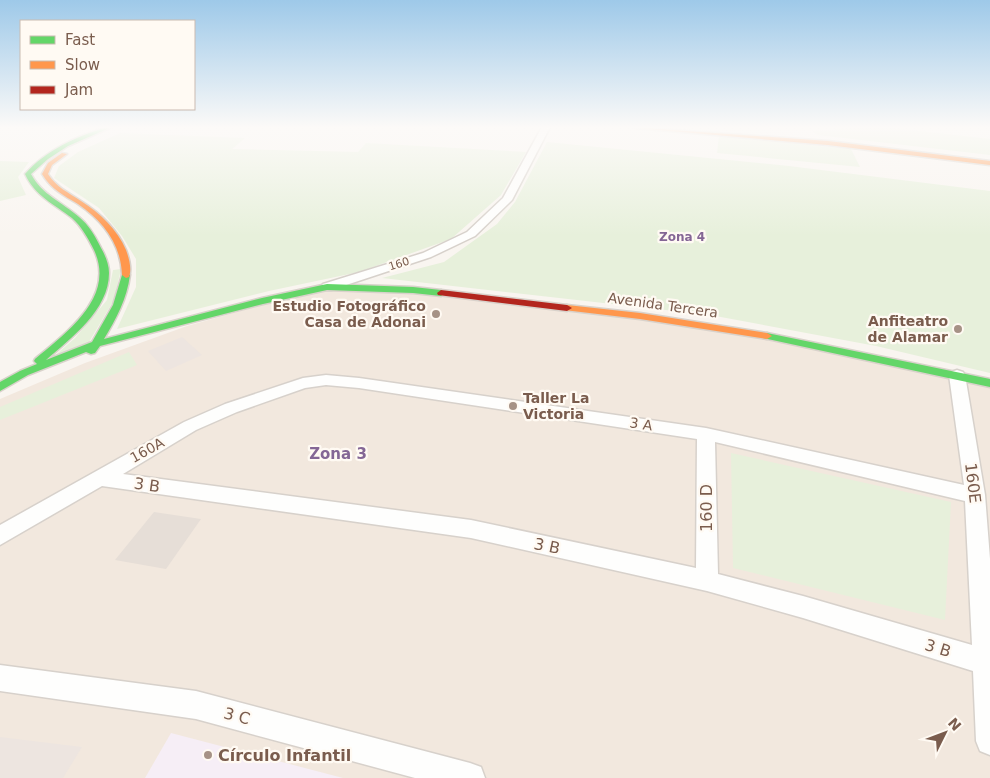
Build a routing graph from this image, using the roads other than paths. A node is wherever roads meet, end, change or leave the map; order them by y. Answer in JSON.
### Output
{"nodes":[{"id":1,"x":37,"y":163,"type":"edge"},
{"id":2,"x":52,"y":163,"type":"edge"},
{"id":3,"x":527,"y":163,"type":"edge"},
{"id":4,"x":327,"y":288,"type":"junction"},
{"id":5,"x":196,"y":319,"type":"junction"},
{"id":6,"x":96,"y":344,"type":"junction"},
{"id":7,"x":24,"y":373,"type":"junction"},
{"id":8,"x":957,"y":375,"type":"junction"},
{"id":9,"x":47,"y":376,"type":"dead end"},
{"id":10,"x":303,"y":383,"type":"joint"},
{"id":11,"x":990,"y":383,"type":"edge"},
{"id":12,"x":0,"y":387,"type":"edge"},
{"id":13,"x":706,"y":434,"type":"junction"},
{"id":14,"x":98,"y":478,"type":"junction"},
{"id":15,"x":975,"y":495,"type":"junction"},
{"id":16,"x":0,"y":536,"type":"edge"},
{"id":17,"x":707,"y":581,"type":"junction"},
{"id":18,"x":985,"y":662,"type":"junction"},
{"id":19,"x":0,"y":678,"type":"edge"},
{"id":20,"x":990,"y":740,"type":"edge"},
{"id":21,"x":470,"y":778,"type":"edge"}],
"edges":[{"from":1,"to":7,"type":"street"},
{"from":2,"to":6,"type":"street"},
{"from":3,"to":4,"type":"street","name":"160"},
{"from":4,"to":5,"type":"street","name":"160"},
{"from":4,"to":8,"type":"street","name":"Avenida Tercera"},
{"from":5,"to":6,"type":"street","name":"160"},
{"from":5,"to":6,"type":"street","name":"160"},
{"from":6,"to":7,"type":"street","name":"160"},
{"from":7,"to":9,"type":"street"},
{"from":7,"to":12,"type":"street","name":"160"},
{"from":8,"to":11,"type":"street","name":"Avenida Tercera"},
{"from":8,"to":15,"type":"street","name":"160E"},
{"from":10,"to":13,"type":"street","name":"3 A"},
{"from":10,"to":14,"type":"street","name":"160A"},
{"from":13,"to":15,"type":"street","name":"3 A"},
{"from":13,"to":17,"type":"street","name":"160 D"},
{"from":14,"to":16,"type":"street","name":"160A"},
{"from":14,"to":17,"type":"street","name":"3 B"},
{"from":15,"to":18,"type":"street","name":"160E"},
{"from":17,"to":18,"type":"street","name":"3 B"},
{"from":18,"to":20,"type":"street","name":"160E"},
{"from":19,"to":21,"type":"street","name":"3 C"}]}
